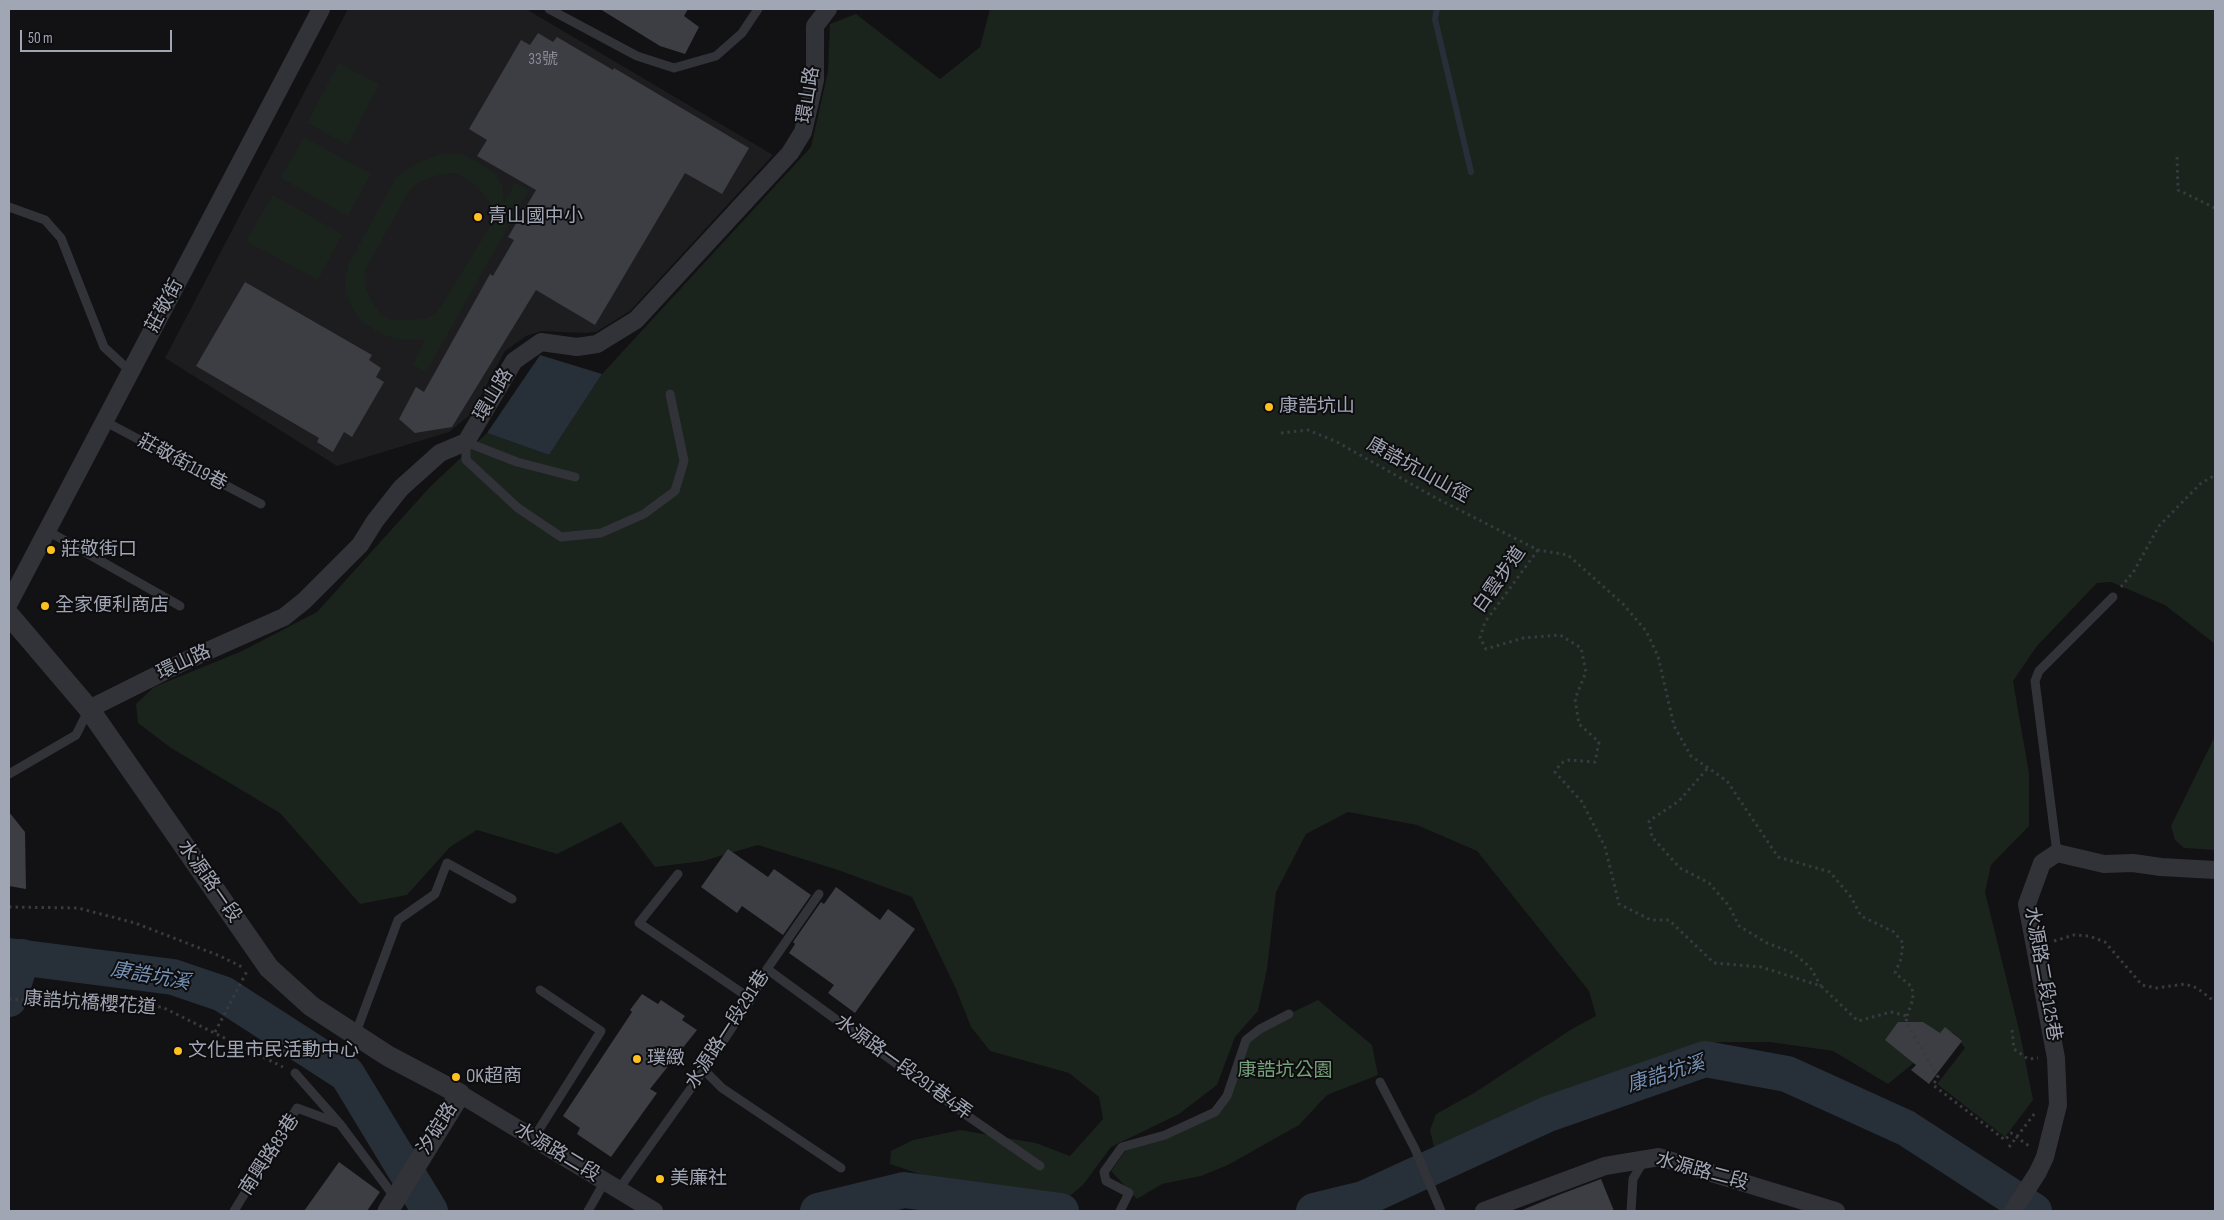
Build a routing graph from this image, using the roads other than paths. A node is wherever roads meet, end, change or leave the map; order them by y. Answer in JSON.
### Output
{"nodes":[{"id":1,"x":549,"y":9,"type":"edge"},
{"id":2,"x":758,"y":9,"type":"edge"},
{"id":3,"x":828,"y":9,"type":"edge"},
{"id":4,"x":318,"y":10,"type":"edge"},
{"id":5,"x":9,"y":207,"type":"edge"},
{"id":6,"x":131,"y":372,"type":"junction"},
{"id":7,"x":670,"y":394,"type":"dead end"},
{"id":8,"x":104,"y":421,"type":"junction"},
{"id":9,"x":466,"y":442,"type":"junction"},
{"id":10,"x":575,"y":477,"type":"dead end"},
{"id":11,"x":261,"y":504,"type":"dead end"},
{"id":12,"x":46,"y":530,"type":"junction"},
{"id":13,"x":2112,"y":597,"type":"road end"},
{"id":14,"x":9,"y":603,"type":"edge"},
{"id":15,"x":180,"y":606,"type":"dead end"},
{"id":16,"x":9,"y":615,"type":"edge"},
{"id":17,"x":89,"y":709,"type":"junction"},
{"id":18,"x":9,"y":774,"type":"edge"},
{"id":19,"x":2058,"y":853,"type":"junction"},
{"id":20,"x":2215,"y":870,"type":"edge"},
{"id":21,"x":678,"y":874,"type":"dead end"},
{"id":22,"x":820,"y":894,"type":"dead end"},
{"id":23,"x":512,"y":899,"type":"dead end"},
{"id":24,"x":767,"y":969,"type":"junction"},
{"id":25,"x":540,"y":990,"type":"dead end"},
{"id":26,"x":751,"y":999,"type":"junction"},
{"id":27,"x":1289,"y":1014,"type":"dead end"},
{"id":28,"x":355,"y":1035,"type":"junction"},
{"id":29,"x":704,"y":1070,"type":"junction"},
{"id":30,"x":295,"y":1073,"type":"road end"},
{"id":31,"x":1380,"y":1082,"type":"dead end"},
{"id":32,"x":460,"y":1094,"type":"junction"},
{"id":33,"x":340,"y":1124,"type":"junction"},
{"id":34,"x":533,"y":1139,"type":"junction"},
{"id":35,"x":1646,"y":1158,"type":"junction"},
{"id":36,"x":1040,"y":1166,"type":"dead end"},
{"id":37,"x":841,"y":1168,"type":"dead end"},
{"id":38,"x":612,"y":1185,"type":"junction"},
{"id":39,"x":395,"y":1201,"type":"edge"},
{"id":40,"x":234,"y":1211,"type":"edge"},
{"id":41,"x":588,"y":1211,"type":"edge"},
{"id":42,"x":654,"y":1211,"type":"edge"},
{"id":43,"x":1120,"y":1211,"type":"edge"},
{"id":44,"x":1441,"y":1211,"type":"edge"},
{"id":45,"x":1484,"y":1211,"type":"edge"},
{"id":46,"x":1631,"y":1211,"type":"edge"},
{"id":47,"x":1836,"y":1211,"type":"edge"},
{"id":48,"x":2013,"y":1211,"type":"edge"}],
"edges":[{"from":1,"to":2,"type":"lane"},
{"from":3,"to":9,"type":"street","name":"環山路"},
{"from":4,"to":6,"type":"street","name":"莊敬街"},
{"from":5,"to":6,"type":"lane"},
{"from":6,"to":8,"type":"street","name":"莊敬街"},
{"from":7,"to":9,"type":"lane"},
{"from":8,"to":11,"type":"lane","name":"莊敬街119巷"},
{"from":8,"to":12,"type":"street","name":"莊敬街"},
{"from":9,"to":10,"type":"lane"},
{"from":9,"to":17,"type":"street","name":"環山路"},
{"from":12,"to":14,"type":"street","name":"莊敬街"},
{"from":12,"to":15,"type":"lane"},
{"from":13,"to":19,"type":"lane"},
{"from":16,"to":17,"type":"street","name":"水源路一段"},
{"from":17,"to":18,"type":"lane"},
{"from":17,"to":28,"type":"street","name":"水源路一段"},
{"from":19,"to":20,"type":"street"},
{"from":19,"to":48,"type":"street","name":"水源路二段125巷"},
{"from":21,"to":26,"type":"lane"},
{"from":22,"to":24,"type":"lane","name":"水源路一段291巷"},
{"from":23,"to":28,"type":"lane"},
{"from":24,"to":26,"type":"lane","name":"水源路一段291巷"},
{"from":24,"to":36,"type":"lane","name":"水源路一段291巷4弄"},
{"from":25,"to":34,"type":"lane"},
{"from":26,"to":29,"type":"lane","name":"水源路一段291巷"},
{"from":27,"to":43,"type":"lane"},
{"from":28,"to":32,"type":"street","name":"水源路一段"},
{"from":29,"to":37,"type":"lane"},
{"from":29,"to":38,"type":"lane","name":"水源路一段291巷"},
{"from":30,"to":33,"type":"lane"},
{"from":31,"to":44,"type":"lane"},
{"from":32,"to":34,"type":"street","name":"水源路二段"},
{"from":32,"to":39,"type":"street","name":"汐碇路"},
{"from":33,"to":39,"type":"lane"},
{"from":33,"to":40,"type":"lane","name":"南興路83巷"},
{"from":34,"to":38,"type":"street","name":"水源路二段"},
{"from":35,"to":45,"type":"street","name":"水源路二段"},
{"from":35,"to":46,"type":"lane"},
{"from":35,"to":47,"type":"street","name":"水源路二段"},
{"from":38,"to":41,"type":"lane","name":"水源路一段291巷"},
{"from":38,"to":42,"type":"street","name":"水源路二段"}]}
